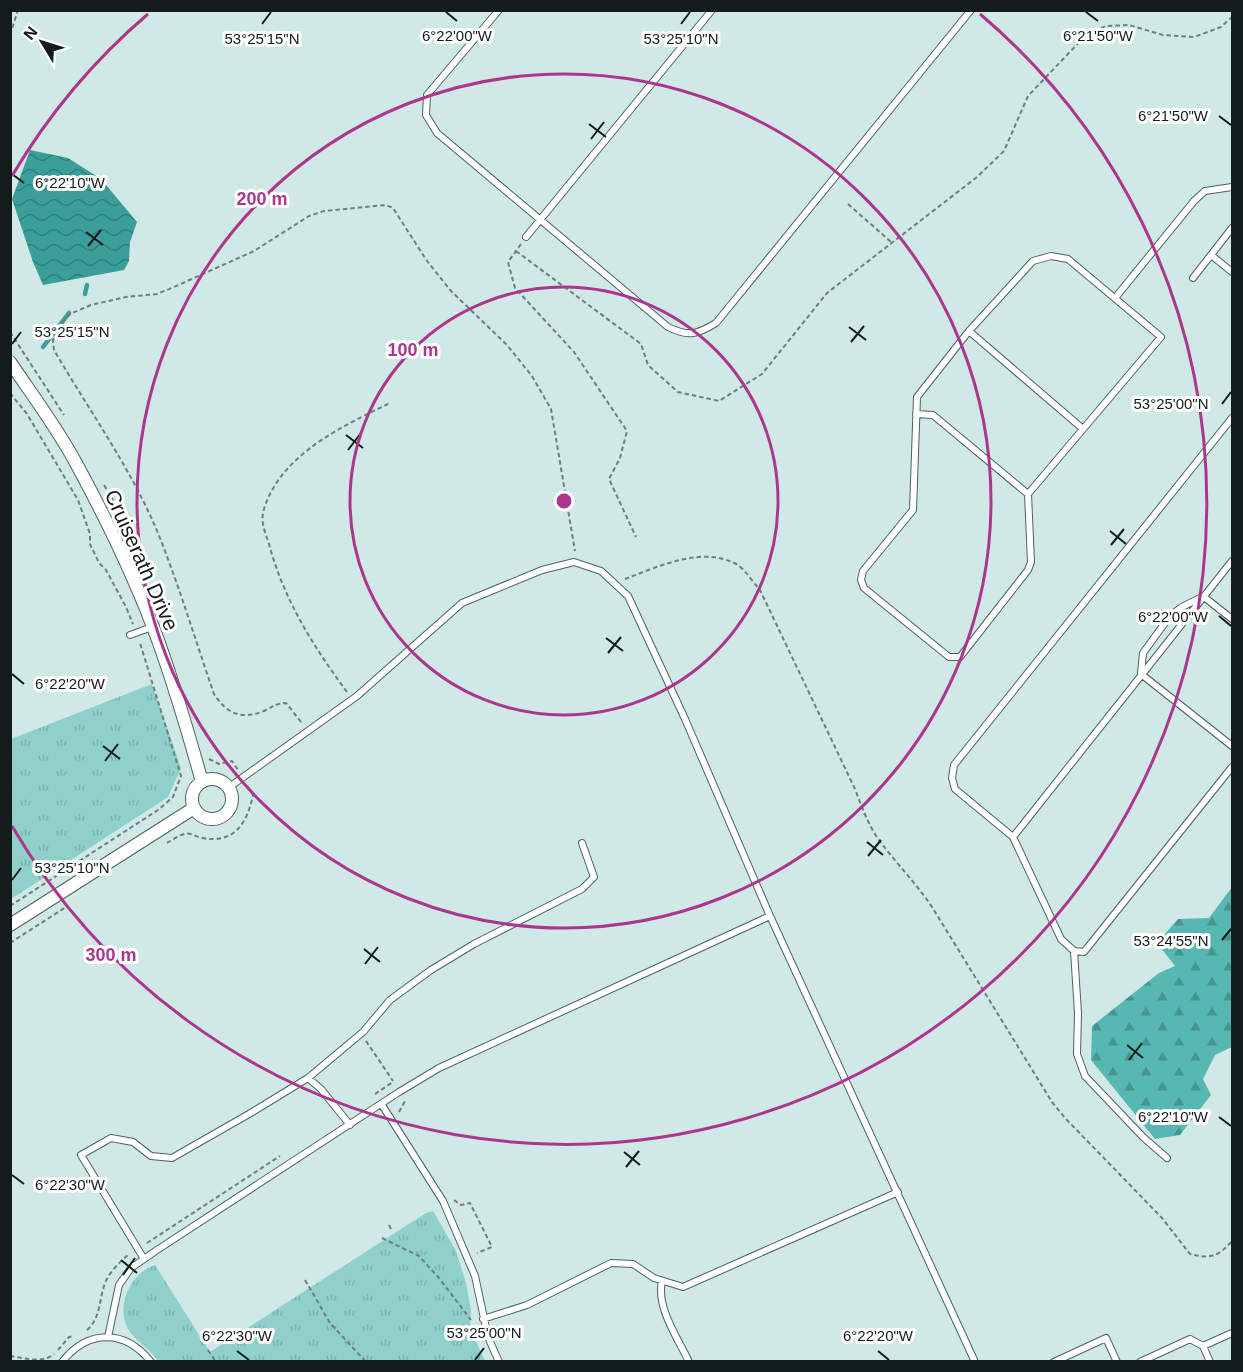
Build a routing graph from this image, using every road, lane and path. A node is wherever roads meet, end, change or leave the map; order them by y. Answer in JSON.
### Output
{"nodes":[{"id":1,"x":18,"y":10,"type":"edge"},
{"id":2,"x":499,"y":10,"type":"edge"},
{"id":3,"x":711,"y":10,"type":"edge"},
{"id":4,"x":971,"y":10,"type":"edge"},
{"id":5,"x":1233,"y":16,"type":"edge"},
{"id":6,"x":10,"y":35,"type":"edge"},
{"id":7,"x":1233,"y":187,"type":"edge"},
{"id":8,"x":848,"y":204,"type":"dead end"},
{"id":9,"x":539,"y":220,"type":"junction"},
{"id":10,"x":1233,"y":228,"type":"edge"},
{"id":11,"x":526,"y":237,"type":"joint"},
{"id":12,"x":891,"y":242,"type":"junction"},
{"id":13,"x":516,"y":251,"type":"junction"},
{"id":14,"x":1211,"y":255,"type":"junction"},
{"id":15,"x":1233,"y":273,"type":"edge"},
{"id":16,"x":1192,"y":278,"type":"dead end"},
{"id":17,"x":1114,"y":298,"type":"junction"},
{"id":18,"x":969,"y":331,"type":"junction"},
{"id":19,"x":10,"y":332,"type":"edge"},
{"id":20,"x":25,"y":355,"type":"dead end"},
{"id":21,"x":12,"y":365,"type":"edge"},
{"id":22,"x":10,"y":393,"type":"edge"},
{"id":23,"x":390,"y":403,"type":"dead end"},
{"id":24,"x":916,"y":414,"type":"junction"},
{"id":25,"x":1233,"y":418,"type":"edge"},
{"id":26,"x":1083,"y":429,"type":"junction"},
{"id":27,"x":1028,"y":494,"type":"junction"},
{"id":28,"x":636,"y":537,"type":"dead end"},
{"id":29,"x":1233,"y":561,"type":"edge"},
{"id":30,"x":577,"y":563,"type":"junction"},
{"id":31,"x":614,"y":583,"type":"junction"},
{"id":32,"x":1204,"y":597,"type":"junction"},
{"id":33,"x":1233,"y":619,"type":"edge"},
{"id":34,"x":132,"y":623,"type":"dead end"},
{"id":35,"x":152,"y":627,"type":"junction"},
{"id":36,"x":130,"y":635,"type":"dead end"},
{"id":37,"x":141,"y":644,"type":"dead end"},
{"id":38,"x":1141,"y":674,"type":"junction"},
{"id":39,"x":352,"y":699,"type":"junction"},
{"id":40,"x":308,"y":730,"type":"junction"},
{"id":41,"x":1233,"y":746,"type":"edge"},
{"id":42,"x":1233,"y":767,"type":"edge"},
{"id":43,"x":202,"y":782,"type":"junction"},
{"id":44,"x":228,"y":788,"type":"junction"},
{"id":45,"x":253,"y":795,"type":"dead end"},
{"id":46,"x":194,"y":808,"type":"junction"},
{"id":47,"x":1013,"y":837,"type":"junction"},
{"id":48,"x":582,"y":843,"type":"dead end"},
{"id":49,"x":164,"y":844,"type":"dead end"},
{"id":50,"x":10,"y":906,"type":"edge"},
{"id":51,"x":68,"y":906,"type":"dead end"},
{"id":52,"x":770,"y":916,"type":"junction"},
{"id":53,"x":10,"y":925,"type":"edge"},
{"id":54,"x":10,"y":943,"type":"edge"},
{"id":55,"x":1074,"y":951,"type":"junction"},
{"id":56,"x":361,"y":1033,"type":"junction"},
{"id":57,"x":308,"y":1078,"type":"junction"},
{"id":58,"x":393,"y":1082,"type":"dead end"},
{"id":59,"x":405,"y":1102,"type":"dead end"},
{"id":60,"x":382,"y":1105,"type":"junction"},
{"id":61,"x":399,"y":1116,"type":"dead end"},
{"id":62,"x":350,"y":1125,"type":"junction"},
{"id":63,"x":1167,"y":1158,"type":"dead end"},
{"id":64,"x":898,"y":1192,"type":"junction"},
{"id":65,"x":452,"y":1198,"type":"dead end"},
{"id":66,"x":389,"y":1225,"type":"dead end"},
{"id":67,"x":392,"y":1231,"type":"dead end"},
{"id":68,"x":382,"y":1238,"type":"dead end"},
{"id":69,"x":1233,"y":1241,"type":"edge"},
{"id":70,"x":468,"y":1256,"type":"junction"},
{"id":71,"x":144,"y":1259,"type":"junction"},
{"id":72,"x":305,"y":1280,"type":"dead end"},
{"id":73,"x":662,"y":1281,"type":"junction"},
{"id":74,"x":483,"y":1319,"type":"junction"},
{"id":75,"x":471,"y":1320,"type":"dead end"},
{"id":76,"x":1233,"y":1333,"type":"edge"},
{"id":77,"x":108,"y":1337,"type":"junction"},
{"id":78,"x":1203,"y":1346,"type":"junction"},
{"id":79,"x":208,"y":1350,"type":"dead end"},
{"id":80,"x":62,"y":1362,"type":"edge"},
{"id":81,"x":151,"y":1362,"type":"edge"},
{"id":82,"x":216,"y":1362,"type":"edge"},
{"id":83,"x":366,"y":1362,"type":"edge"},
{"id":84,"x":499,"y":1362,"type":"edge"},
{"id":85,"x":689,"y":1362,"type":"edge"},
{"id":86,"x":975,"y":1362,"type":"edge"},
{"id":87,"x":1054,"y":1362,"type":"edge"},
{"id":88,"x":1117,"y":1362,"type":"edge"},
{"id":89,"x":1140,"y":1362,"type":"edge"},
{"id":90,"x":1210,"y":1362,"type":"edge"}],
"edges":[{"from":1,"to":6,"type":"path"},
{"from":2,"to":9,"type":"lane"},
{"from":3,"to":9,"type":"lane"},
{"from":4,"to":9,"type":"lane"},
{"from":5,"to":12,"type":"path"},
{"from":7,"to":17,"type":"lane"},
{"from":8,"to":12,"type":"path"},
{"from":9,"to":11,"type":"lane"},
{"from":10,"to":14,"type":"lane"},
{"from":11,"to":13,"type":"path"},
{"from":12,"to":13,"type":"path"},
{"from":13,"to":28,"type":"path"},
{"from":14,"to":15,"type":"lane"},
{"from":14,"to":16,"type":"lane"},
{"from":17,"to":18,"type":"lane"},
{"from":17,"to":26,"type":"lane"},
{"from":18,"to":24,"type":"lane"},
{"from":18,"to":26,"type":"lane"},
{"from":19,"to":20,"type":"path"},
{"from":21,"to":35,"type":"street","name":"Cruiserath Drive"},
{"from":22,"to":34,"type":"path"},
{"from":23,"to":39,"type":"path"},
{"from":24,"to":27,"type":"lane"},
{"from":24,"to":27,"type":"lane"},
{"from":25,"to":47,"type":"lane"},
{"from":26,"to":27,"type":"lane"},
{"from":29,"to":32,"type":"lane"},
{"from":30,"to":31,"type":"lane"},
{"from":30,"to":39,"type":"lane"},
{"from":30,"to":40,"type":"path"},
{"from":31,"to":52,"type":"lane"},
{"from":31,"to":69,"type":"path"},
{"from":32,"to":33,"type":"lane"},
{"from":32,"to":38,"type":"lane"},
{"from":32,"to":38,"type":"lane"},
{"from":35,"to":36,"type":"lane"},
{"from":35,"to":43,"type":"street","name":"Cruiserath Drive"},
{"from":37,"to":50,"type":"path"},
{"from":38,"to":41,"type":"lane"},
{"from":38,"to":47,"type":"lane"},
{"from":39,"to":40,"type":"lane"},
{"from":40,"to":44,"type":"lane"},
{"from":42,"to":55,"type":"lane"},
{"from":43,"to":44,"type":"street"},
{"from":43,"to":46,"type":"street"},
{"from":44,"to":46,"type":"street"},
{"from":45,"to":49,"type":"path"},
{"from":46,"to":53,"type":"street"},
{"from":47,"to":55,"type":"lane"},
{"from":48,"to":56,"type":"lane"},
{"from":51,"to":54,"type":"path"},
{"from":52,"to":60,"type":"lane"},
{"from":52,"to":64,"type":"lane"},
{"from":55,"to":63,"type":"lane"},
{"from":56,"to":57,"type":"lane"},
{"from":56,"to":58,"type":"path"},
{"from":57,"to":62,"type":"lane"},
{"from":57,"to":71,"type":"lane"},
{"from":59,"to":61,"type":"path"},
{"from":60,"to":62,"type":"lane"},
{"from":60,"to":70,"type":"lane"},
{"from":62,"to":71,"type":"lane"},
{"from":64,"to":73,"type":"lane"},
{"from":64,"to":86,"type":"lane"},
{"from":65,"to":70,"type":"path"},
{"from":66,"to":67,"type":"path"},
{"from":68,"to":75,"type":"path"},
{"from":70,"to":74,"type":"lane"},
{"from":71,"to":77,"type":"lane"},
{"from":72,"to":83,"type":"path"},
{"from":73,"to":74,"type":"lane"},
{"from":73,"to":85,"type":"lane"},
{"from":74,"to":84,"type":"lane"},
{"from":76,"to":78,"type":"lane"},
{"from":77,"to":80,"type":"lane"},
{"from":77,"to":81,"type":"lane"},
{"from":78,"to":89,"type":"lane"},
{"from":78,"to":90,"type":"lane"},
{"from":79,"to":82,"type":"path"},
{"from":87,"to":88,"type":"lane"}]}
